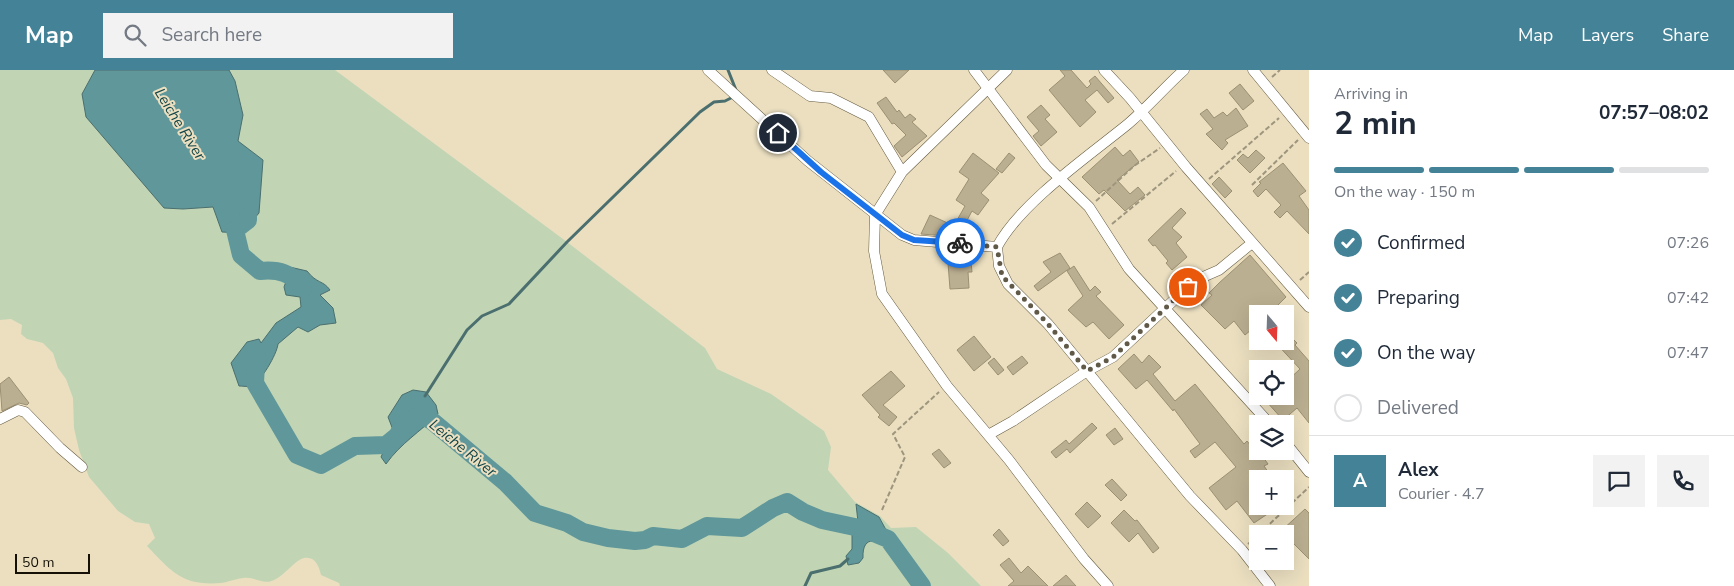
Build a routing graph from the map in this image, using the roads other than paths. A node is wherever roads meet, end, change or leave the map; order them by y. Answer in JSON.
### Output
{"nodes":[{"id":1,"x":708,"y":70,"type":"edge"},
{"id":2,"x":772,"y":70,"type":"edge"},
{"id":3,"x":974,"y":70,"type":"edge"},
{"id":4,"x":1007,"y":70,"type":"edge"},
{"id":5,"x":1104,"y":70,"type":"edge"},
{"id":6,"x":1184,"y":70,"type":"edge"},
{"id":7,"x":1253,"y":70,"type":"edge"},
{"id":8,"x":988,"y":88,"type":"junction"},
{"id":9,"x":1142,"y":111,"type":"junction"},
{"id":10,"x":1307,"y":136,"type":"edge"},
{"id":11,"x":902,"y":172,"type":"junction"},
{"id":12,"x":1060,"y":179,"type":"junction"},
{"id":13,"x":875,"y":215,"type":"junction"},
{"id":14,"x":1252,"y":243,"type":"junction"},
{"id":15,"x":997,"y":247,"type":"junction"},
{"id":16,"x":1309,"y":307,"type":"edge"},
{"id":17,"x":1164,"y":308,"type":"junction"},
{"id":18,"x":1087,"y":371,"type":"junction"},
{"id":19,"x":1262,"y":415,"type":"edge"},
{"id":20,"x":0,"y":419,"type":"edge"},
{"id":21,"x":988,"y":434,"type":"junction"},
{"id":22,"x":1294,"y":453,"type":"edge"},
{"id":23,"x":82,"y":467,"type":"dead end"},
{"id":24,"x":1309,"y":472,"type":"edge"},
{"id":25,"x":1108,"y":586,"type":"edge"},
{"id":26,"x":1270,"y":586,"type":"edge"}],
"edges":[{"from":1,"to":13,"type":"street"},
{"from":2,"to":11,"type":"street"},
{"from":3,"to":8,"type":"street"},
{"from":4,"to":8,"type":"street"},
{"from":5,"to":9,"type":"street"},
{"from":6,"to":9,"type":"street"},
{"from":7,"to":10,"type":"street"},
{"from":8,"to":11,"type":"street"},
{"from":8,"to":12,"type":"street"},
{"from":9,"to":12,"type":"street"},
{"from":9,"to":14,"type":"street"},
{"from":11,"to":13,"type":"street"},
{"from":12,"to":15,"type":"street"},
{"from":12,"to":17,"type":"street"},
{"from":13,"to":15,"type":"street"},
{"from":13,"to":21,"type":"street"},
{"from":14,"to":16,"type":"street"},
{"from":14,"to":17,"type":"street"},
{"from":15,"to":18,"type":"street"},
{"from":17,"to":18,"type":"street"},
{"from":17,"to":19,"type":"street"},
{"from":18,"to":21,"type":"street"},
{"from":18,"to":26,"type":"street"},
{"from":20,"to":23,"type":"street"},
{"from":21,"to":25,"type":"street"},
{"from":22,"to":24,"type":"street"}]}
